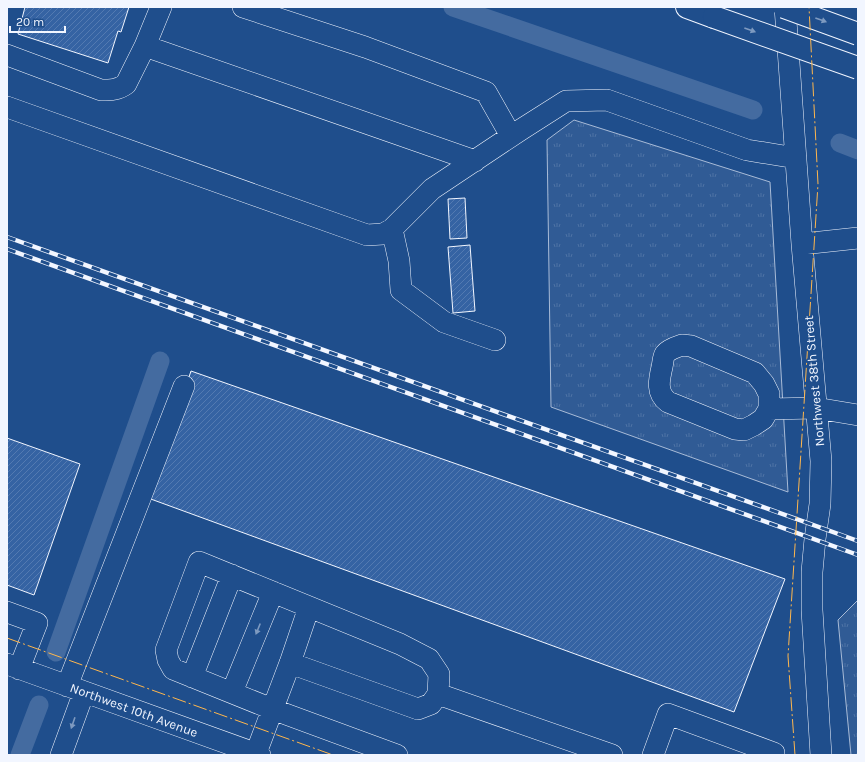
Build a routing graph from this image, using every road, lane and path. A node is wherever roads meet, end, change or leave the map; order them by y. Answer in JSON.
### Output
{"nodes":[{"id":1,"x":161,"y":7,"type":"edge"},
{"id":2,"x":243,"y":7,"type":"edge"},
{"id":3,"x":687,"y":7,"type":"edge"},
{"id":4,"x":784,"y":7,"type":"edge"},
{"id":5,"x":858,"y":34,"type":"edge"},
{"id":6,"x":145,"y":46,"type":"junction"},
{"id":7,"x":7,"y":55,"type":"edge"},
{"id":8,"x":858,"y":68,"type":"edge"},
{"id":9,"x":7,"y":107,"type":"edge"},
{"id":10,"x":512,"y":136,"type":"junction"},
{"id":11,"x":796,"y":158,"type":"junction"},
{"id":12,"x":475,"y":161,"type":"junction"},
{"id":13,"x":392,"y":229,"type":"junction"},
{"id":14,"x":858,"y":238,"type":"edge"},
{"id":15,"x":802,"y":244,"type":"junction"},
{"id":16,"x":495,"y":340,"type":"dead end"},
{"id":17,"x":184,"y":386,"type":"dead end"},
{"id":18,"x":816,"y":408,"type":"junction"},
{"id":19,"x":769,"y":409,"type":"junction"},
{"id":20,"x":858,"y":414,"type":"edge"},
{"id":21,"x":232,"y":576,"type":"junction"},
{"id":22,"x":273,"y":592,"type":"junction"},
{"id":23,"x":309,"y":607,"type":"junction"},
{"id":24,"x":7,"y":612,"type":"edge"},
{"id":25,"x":290,"y":662,"type":"junction"},
{"id":26,"x":13,"y":667,"type":"edge"},
{"id":27,"x":192,"y":678,"type":"junction"},
{"id":28,"x":76,"y":689,"type":"junction"},
{"id":29,"x":232,"y":692,"type":"junction"},
{"id":30,"x":438,"y":694,"type":"junction"},
{"id":31,"x":272,"y":709,"type":"junction"},
{"id":32,"x":258,"y":754,"type":"edge"},
{"id":33,"x":61,"y":755,"type":"edge"},
{"id":34,"x":397,"y":755,"type":"edge"},
{"id":35,"x":612,"y":755,"type":"edge"},
{"id":36,"x":653,"y":755,"type":"edge"},
{"id":37,"x":774,"y":755,"type":"edge"},
{"id":38,"x":821,"y":755,"type":"edge"}],
"edges":[{"from":1,"to":6,"type":"street"},
{"from":2,"to":10,"type":"street"},
{"from":3,"to":8,"type":"highway","one_way":true,"bridge":true},
{"from":4,"to":5,"type":"highway","one_way":true,"bridge":true},
{"from":4,"to":11,"type":"street","name":"Northwest 38th Street"},
{"from":6,"to":7,"type":"street"},
{"from":6,"to":12,"type":"street"},
{"from":9,"to":13,"type":"street"},
{"from":10,"to":11,"type":"street"},
{"from":10,"to":12,"type":"street"},
{"from":11,"to":15,"type":"street","name":"Northwest 38th Street"},
{"from":12,"to":13,"type":"street"},
{"from":13,"to":16,"type":"street"},
{"from":14,"to":15,"type":"street"},
{"from":15,"to":18,"type":"street","name":"Northwest 38th Street"},
{"from":17,"to":28,"type":"street"},
{"from":18,"to":19,"type":"street"},
{"from":18,"to":20,"type":"street"},
{"from":18,"to":38,"type":"street","name":"Northwest 38th Street"},
{"from":19,"to":19,"type":"street"},
{"from":21,"to":22,"type":"street"},
{"from":21,"to":27,"type":"street"},
{"from":21,"to":27,"type":"street"},
{"from":22,"to":23,"type":"street"},
{"from":22,"to":29,"type":"street","one_way":true},
{"from":23,"to":25,"type":"street"},
{"from":23,"to":30,"type":"street"},
{"from":24,"to":26,"type":"street"},
{"from":25,"to":30,"type":"street"},
{"from":25,"to":31,"type":"street"},
{"from":26,"to":28,"type":"street","name":"Northwest 10th Avenue"},
{"from":27,"to":29,"type":"street"},
{"from":28,"to":32,"type":"street","name":"Northwest 10th Avenue"},
{"from":28,"to":33,"type":"street","one_way":true},
{"from":29,"to":31,"type":"street"},
{"from":30,"to":35,"type":"street"},
{"from":31,"to":32,"type":"street"},
{"from":31,"to":34,"type":"street"},
{"from":36,"to":37,"type":"street"}]}
